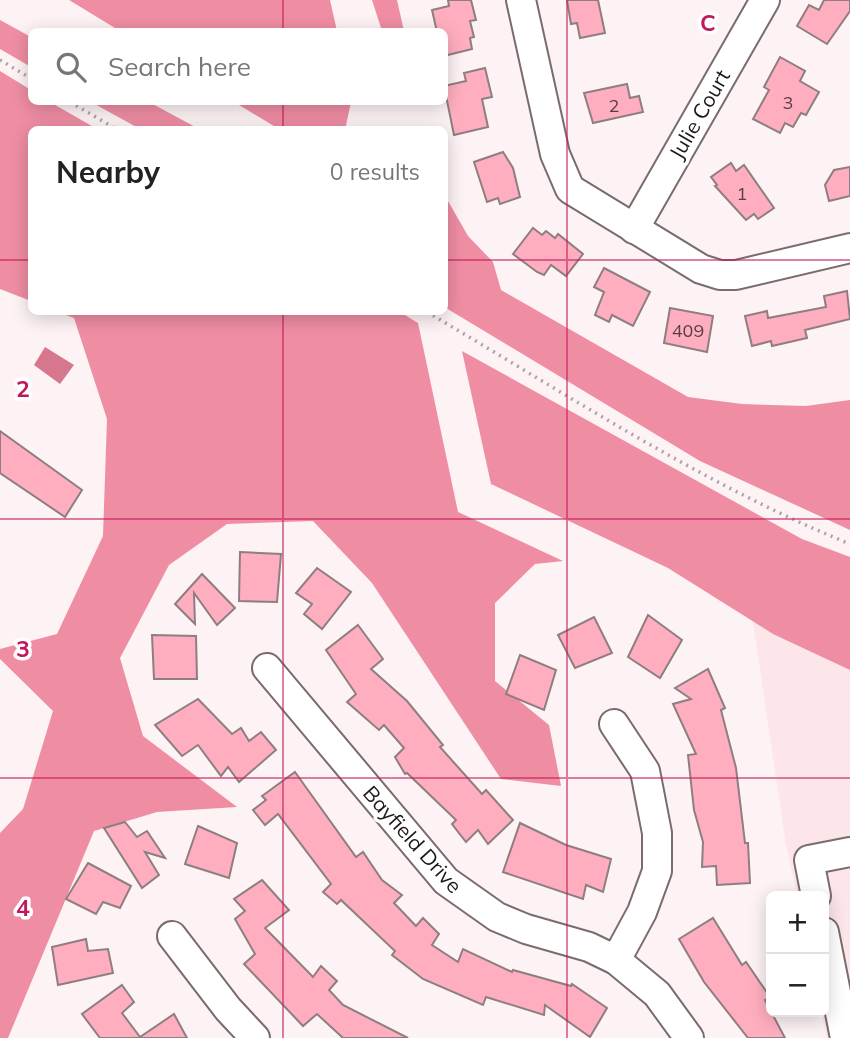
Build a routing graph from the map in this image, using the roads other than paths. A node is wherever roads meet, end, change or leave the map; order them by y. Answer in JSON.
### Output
{"nodes":[{"id":1,"x":521,"y":0,"type":"edge"},
{"id":2,"x":765,"y":0,"type":"edge"},
{"id":3,"x":634,"y":229,"type":"junction"},
{"id":4,"x":850,"y":248,"type":"edge"},
{"id":5,"x":267,"y":668,"type":"dead end"},
{"id":6,"x":614,"y":724,"type":"dead end"},
{"id":7,"x":850,"y":852,"type":"edge"},
{"id":8,"x":815,"y":891,"type":"edge"},
{"id":9,"x":172,"y":936,"type":"dead end"},
{"id":10,"x":828,"y":954,"type":"edge"},
{"id":11,"x":616,"y":960,"type":"junction"},
{"id":12,"x":256,"y":1038,"type":"edge"},
{"id":13,"x":689,"y":1038,"type":"edge"},
{"id":14,"x":845,"y":1038,"type":"edge"}],
"edges":[{"from":1,"to":3,"type":"street"},
{"from":2,"to":3,"type":"street","name":"Julie Court"},
{"from":3,"to":4,"type":"street"},
{"from":5,"to":11,"type":"street","name":"Bayfield Drive"},
{"from":6,"to":11,"type":"street"},
{"from":7,"to":8,"type":"street"},
{"from":9,"to":12,"type":"street"},
{"from":10,"to":14,"type":"street"},
{"from":11,"to":13,"type":"street","name":"Bayfield Drive"}]}
